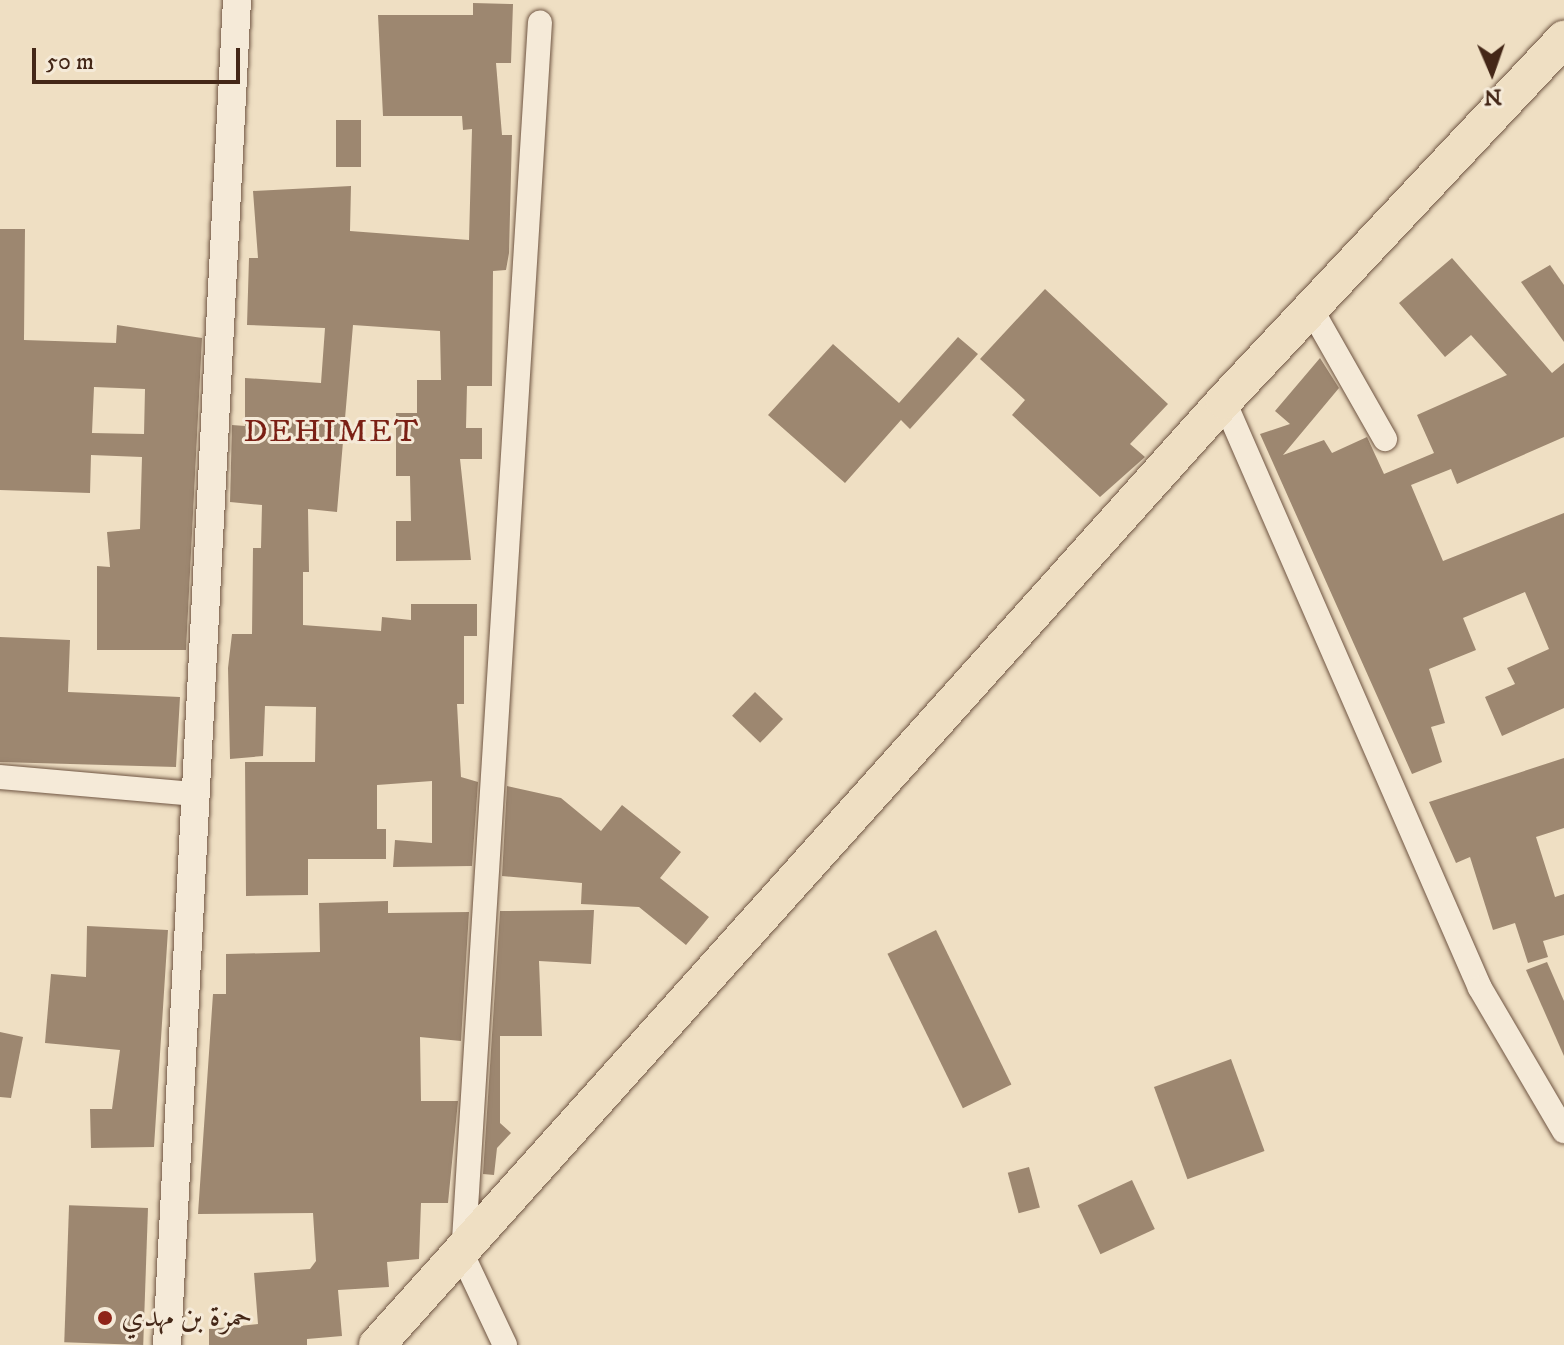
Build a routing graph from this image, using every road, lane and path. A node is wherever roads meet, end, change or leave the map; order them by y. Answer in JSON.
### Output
{"nodes":[{"id":1,"x":237,"y":0,"type":"edge"},
{"id":2,"x":540,"y":22,"type":"dead end"},
{"id":3,"x":1564,"y":39,"type":"edge"},
{"id":4,"x":1310,"y":307,"type":"junction"},
{"id":5,"x":1224,"y":401,"type":"junction"},
{"id":6,"x":1385,"y":439,"type":"dead end"},
{"id":7,"x":0,"y":777,"type":"edge"},
{"id":8,"x":195,"y":794,"type":"junction"},
{"id":9,"x":1564,"y":1131,"type":"edge"},
{"id":10,"x":463,"y":1256,"type":"junction"},
{"id":11,"x":167,"y":1345,"type":"edge"},
{"id":12,"x":377,"y":1345,"type":"edge"},
{"id":13,"x":505,"y":1345,"type":"edge"}],
"edges":[{"from":1,"to":8,"type":"street"},
{"from":2,"to":10,"type":"street"},
{"from":3,"to":4,"type":"main road"},
{"from":4,"to":5,"type":"main road"},
{"from":4,"to":6,"type":"street"},
{"from":5,"to":9,"type":"street"},
{"from":5,"to":10,"type":"main road"},
{"from":7,"to":8,"type":"street"},
{"from":8,"to":11,"type":"street"},
{"from":10,"to":12,"type":"main road"},
{"from":10,"to":13,"type":"street"}]}
